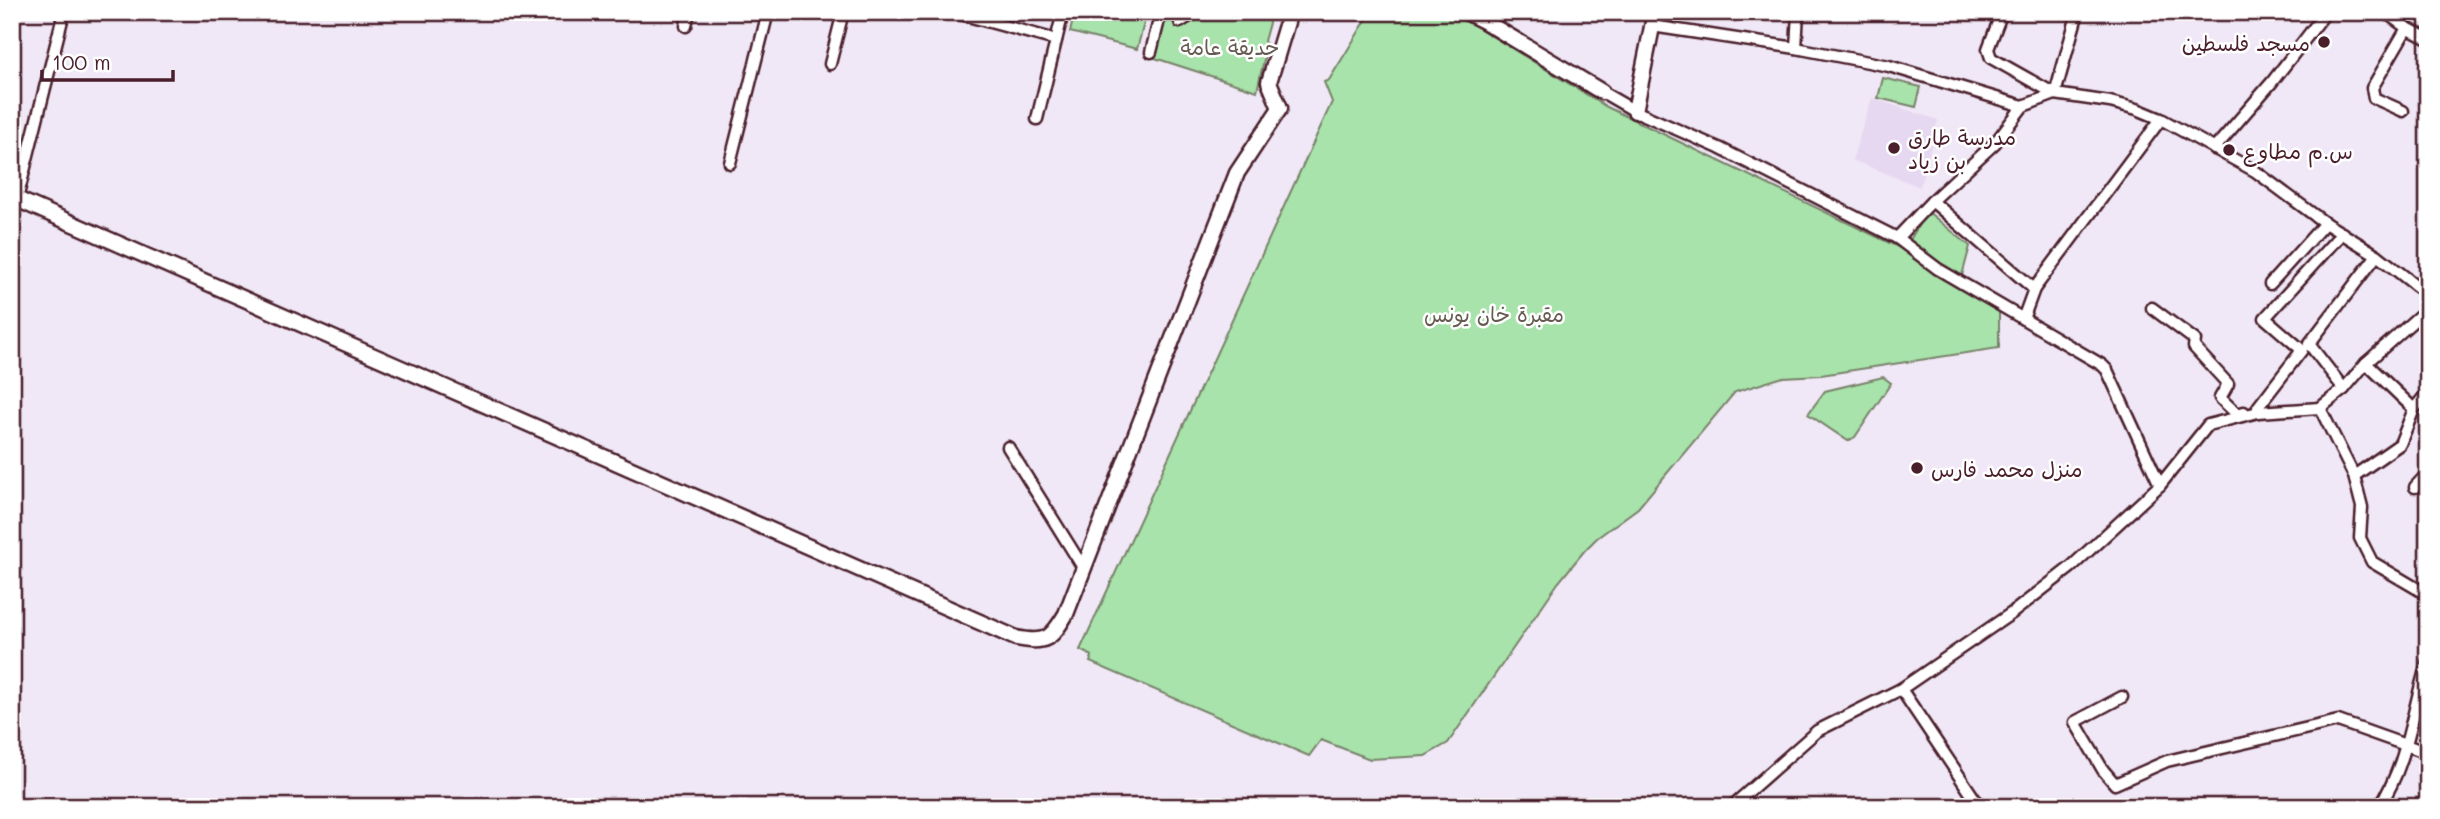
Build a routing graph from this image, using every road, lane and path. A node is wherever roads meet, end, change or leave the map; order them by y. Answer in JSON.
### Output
{"nodes":[{"id":1,"x":64,"y":12,"type":"edge"},
{"id":2,"x":690,"y":12,"type":"edge"},
{"id":3,"x":768,"y":12,"type":"edge"},
{"id":4,"x":843,"y":12,"type":"edge"},
{"id":5,"x":953,"y":12,"type":"edge"},
{"id":6,"x":1063,"y":12,"type":"edge"},
{"id":7,"x":1161,"y":12,"type":"edge"},
{"id":8,"x":1196,"y":12,"type":"edge"},
{"id":9,"x":1290,"y":12,"type":"edge"},
{"id":10,"x":1466,"y":12,"type":"edge"},
{"id":11,"x":1798,"y":12,"type":"edge"},
{"id":12,"x":2002,"y":12,"type":"edge"},
{"id":13,"x":2078,"y":12,"type":"edge"},
{"id":14,"x":2326,"y":12,"type":"edge"},
{"id":15,"x":2385,"y":12,"type":"edge"},
{"id":16,"x":982,"y":16,"type":"edge"},
{"id":17,"x":1654,"y":19,"type":"edge"},
{"id":18,"x":1180,"y":22,"type":"dead end"},
{"id":19,"x":686,"y":26,"type":"dead end"},
{"id":20,"x":2407,"y":28,"type":"junction"},
{"id":21,"x":2428,"y":39,"type":"edge"},
{"id":22,"x":1056,"y":40,"type":"junction"},
{"id":23,"x":1796,"y":48,"type":"junction"},
{"id":24,"x":1151,"y":52,"type":"dead end"},
{"id":25,"x":830,"y":64,"type":"dead end"},
{"id":26,"x":1602,"y":92,"type":"joint"},
{"id":27,"x":2054,"y":94,"type":"junction"},
{"id":28,"x":2023,"y":106,"type":"junction"},
{"id":29,"x":1635,"y":111,"type":"junction"},
{"id":30,"x":2403,"y":111,"type":"dead end"},
{"id":31,"x":1037,"y":119,"type":"dead end"},
{"id":32,"x":2161,"y":119,"type":"junction"},
{"id":33,"x":2214,"y":149,"type":"junction"},
{"id":34,"x":730,"y":163,"type":"dead end"},
{"id":35,"x":15,"y":198,"type":"edge"},
{"id":36,"x":1932,"y":201,"type":"junction"},
{"id":37,"x":2325,"y":223,"type":"junction"},
{"id":38,"x":2342,"y":233,"type":"junction"},
{"id":39,"x":1897,"y":238,"type":"junction"},
{"id":40,"x":2377,"y":255,"type":"junction"},
{"id":41,"x":2270,"y":284,"type":"dead end"},
{"id":42,"x":2034,"y":289,"type":"junction"},
{"id":43,"x":2428,"y":295,"type":"edge"},
{"id":44,"x":2152,"y":308,"type":"dead end"},
{"id":45,"x":2428,"y":308,"type":"edge"},
{"id":46,"x":2023,"y":319,"type":"junction"},
{"id":47,"x":2366,"y":363,"type":"junction"},
{"id":48,"x":2344,"y":389,"type":"junction"},
{"id":49,"x":2428,"y":392,"type":"edge"},
{"id":50,"x":2320,"y":408,"type":"junction"},
{"id":51,"x":2258,"y":409,"type":"junction"},
{"id":52,"x":2414,"y":409,"type":"junction"},
{"id":53,"x":1008,"y":447,"type":"dead end"},
{"id":54,"x":2428,"y":473,"type":"edge"},
{"id":55,"x":2354,"y":476,"type":"junction"},
{"id":56,"x":2160,"y":485,"type":"junction"},
{"id":57,"x":2415,"y":487,"type":"dead end"},
{"id":58,"x":1084,"y":569,"type":"junction"},
{"id":59,"x":2427,"y":593,"type":"edge"},
{"id":60,"x":2428,"y":661,"type":"edge"},
{"id":61,"x":1901,"y":689,"type":"junction"},
{"id":62,"x":2122,"y":697,"type":"dead end"},
{"id":63,"x":2408,"y":745,"type":"junction"},
{"id":64,"x":2428,"y":752,"type":"edge"},
{"id":65,"x":1731,"y":807,"type":"edge"},
{"id":66,"x":1980,"y":807,"type":"edge"},
{"id":67,"x":2379,"y":807,"type":"edge"}],
"edges":[{"from":1,"to":35,"type":"street"},
{"from":2,"to":19,"type":"street"},
{"from":3,"to":34,"type":"street"},
{"from":4,"to":25,"type":"street"},
{"from":5,"to":16,"type":"street"},
{"from":6,"to":22,"type":"street"},
{"from":7,"to":24,"type":"street"},
{"from":8,"to":18,"type":"street"},
{"from":9,"to":58,"type":"street"},
{"from":10,"to":26,"type":"street"},
{"from":11,"to":23,"type":"street"},
{"from":12,"to":27,"type":"street"},
{"from":13,"to":27,"type":"street"},
{"from":14,"to":33,"type":"street"},
{"from":15,"to":20,"type":"street"},
{"from":16,"to":22,"type":"street"},
{"from":17,"to":23,"type":"street"},
{"from":17,"to":29,"type":"street"},
{"from":20,"to":21,"type":"street"},
{"from":20,"to":30,"type":"street"},
{"from":22,"to":31,"type":"street"},
{"from":23,"to":28,"type":"street"},
{"from":26,"to":29,"type":"street"},
{"from":27,"to":28,"type":"street"},
{"from":27,"to":32,"type":"street"},
{"from":28,"to":36,"type":"street"},
{"from":29,"to":39,"type":"street"},
{"from":32,"to":33,"type":"street"},
{"from":32,"to":42,"type":"street"},
{"from":33,"to":37,"type":"street"},
{"from":35,"to":58,"type":"street"},
{"from":36,"to":39,"type":"street"},
{"from":36,"to":42,"type":"street"},
{"from":37,"to":38,"type":"street"},
{"from":37,"to":41,"type":"street"},
{"from":38,"to":40,"type":"street"},
{"from":38,"to":51,"type":"street"},
{"from":39,"to":46,"type":"street"},
{"from":40,"to":43,"type":"street"},
{"from":40,"to":48,"type":"street"},
{"from":42,"to":46,"type":"street"},
{"from":44,"to":51,"type":"street"},
{"from":45,"to":47,"type":"street"},
{"from":46,"to":56,"type":"street"},
{"from":47,"to":48,"type":"street"},
{"from":47,"to":52,"type":"street"},
{"from":48,"to":50,"type":"street"},
{"from":49,"to":52,"type":"street"},
{"from":50,"to":51,"type":"street"},
{"from":50,"to":55,"type":"street"},
{"from":51,"to":56,"type":"street"},
{"from":52,"to":55,"type":"street"},
{"from":53,"to":58,"type":"street"},
{"from":54,"to":57,"type":"street"},
{"from":55,"to":59,"type":"street"},
{"from":56,"to":61,"type":"street"},
{"from":60,"to":63,"type":"street"},
{"from":61,"to":65,"type":"street"},
{"from":61,"to":66,"type":"street"},
{"from":62,"to":63,"type":"street"},
{"from":63,"to":64,"type":"street"},
{"from":63,"to":67,"type":"street"}]}
